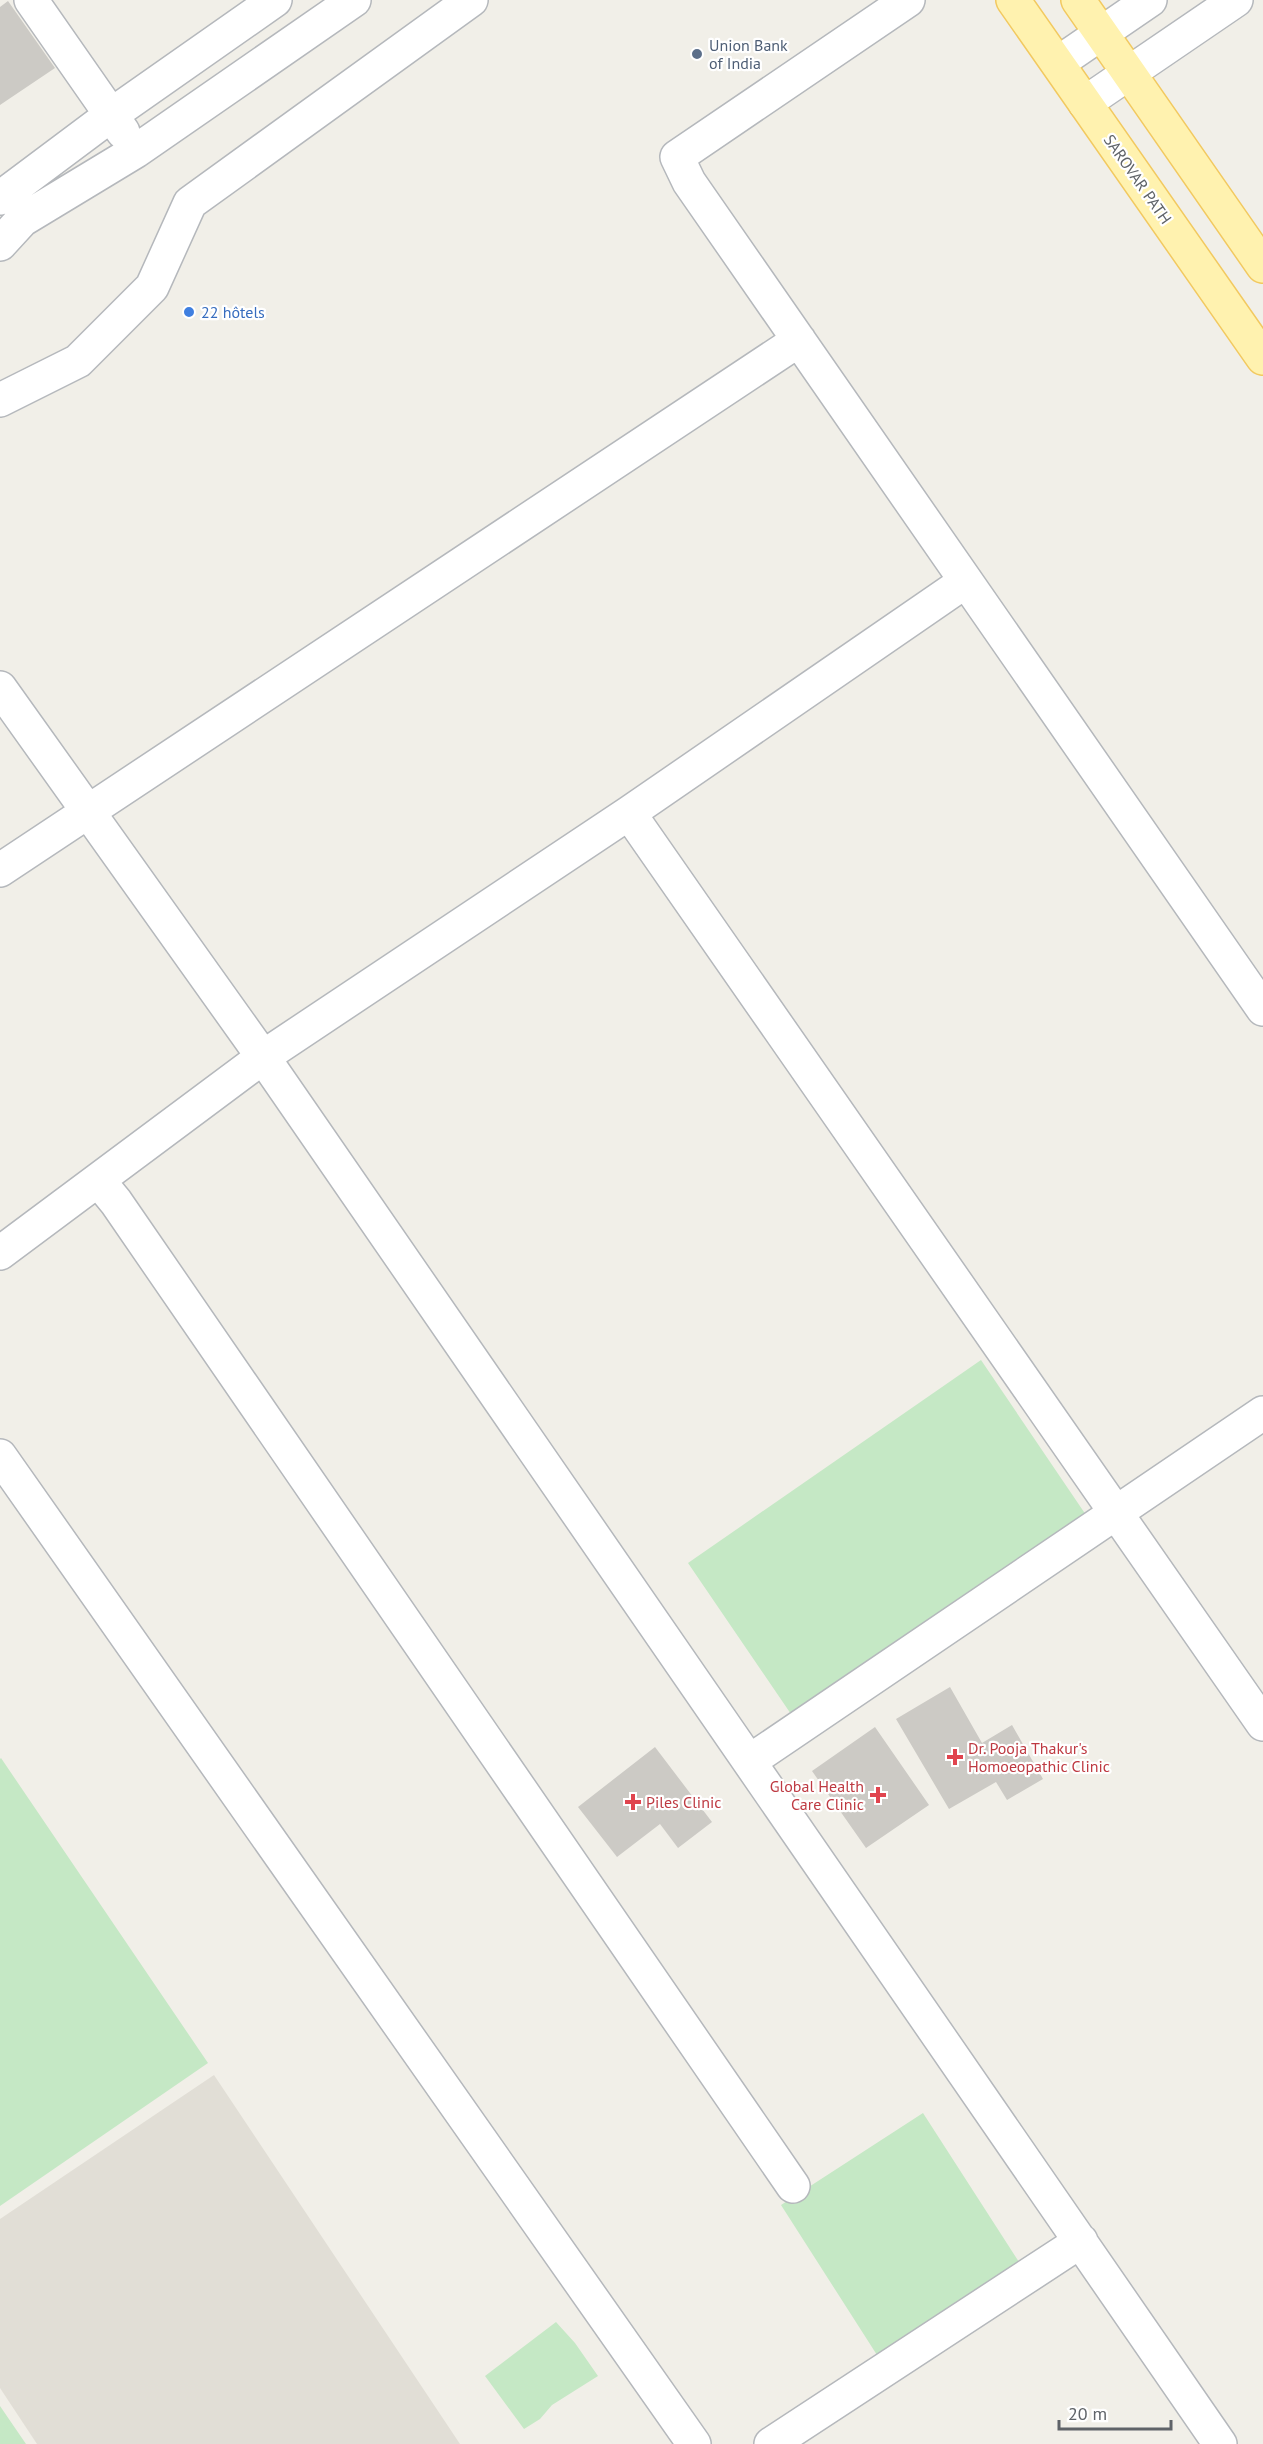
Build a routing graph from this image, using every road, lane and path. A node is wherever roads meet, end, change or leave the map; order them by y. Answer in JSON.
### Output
{"nodes":[{"id":1,"x":32,"y":0,"type":"edge"},
{"id":2,"x":275,"y":0,"type":"edge"},
{"id":3,"x":354,"y":0,"type":"edge"},
{"id":4,"x":471,"y":0,"type":"edge"},
{"id":5,"x":908,"y":0,"type":"edge"},
{"id":6,"x":1012,"y":0,"type":"edge"},
{"id":7,"x":1078,"y":0,"type":"edge"},
{"id":8,"x":1150,"y":0,"type":"edge"},
{"id":9,"x":1236,"y":0,"type":"edge"},
{"id":10,"x":1101,"y":33,"type":"junction"},
{"id":11,"x":1058,"y":63,"type":"junction"},
{"id":12,"x":1129,"y":73,"type":"junction"},
{"id":13,"x":1085,"y":103,"type":"junction"},
{"id":14,"x":111,"y":115,"type":"junction"},
{"id":15,"x":136,"y":151,"type":"junction"},
{"id":16,"x":0,"y":198,"type":"edge"},
{"id":17,"x":0,"y":244,"type":"edge"},
{"id":18,"x":1263,"y":266,"type":"edge"},
{"id":19,"x":799,"y":340,"type":"junction"},
{"id":20,"x":1263,"y":358,"type":"edge"},
{"id":21,"x":0,"y":400,"type":"edge"},
{"id":22,"x":966,"y":581,"type":"junction"},
{"id":23,"x":0,"y":688,"type":"edge"},
{"id":24,"x":87,"y":810,"type":"junction"},
{"id":25,"x":629,"y":813,"type":"junction"},
{"id":26,"x":0,"y":870,"type":"edge"},
{"id":27,"x":1263,"y":1009,"type":"edge"},
{"id":28,"x":263,"y":1057,"type":"junction"},
{"id":29,"x":98,"y":1180,"type":"junction"},
{"id":30,"x":0,"y":1253,"type":"edge"},
{"id":31,"x":1263,"y":1413,"type":"edge"},
{"id":32,"x":0,"y":1456,"type":"edge"},
{"id":33,"x":1117,"y":1514,"type":"junction"},
{"id":34,"x":1263,"y":1724,"type":"edge"},
{"id":35,"x":750,"y":1761,"type":"junction"},
{"id":36,"x":793,"y":2186,"type":"dead end"},
{"id":37,"x":1081,"y":2241,"type":"junction"},
{"id":38,"x":694,"y":2444,"type":"edge"},
{"id":39,"x":771,"y":2444,"type":"edge"},
{"id":40,"x":1220,"y":2444,"type":"edge"}],
"edges":[{"from":1,"to":14,"type":"street"},
{"from":2,"to":14,"type":"street"},
{"from":3,"to":15,"type":"street"},
{"from":4,"to":21,"type":"street"},
{"from":5,"to":19,"type":"street"},
{"from":6,"to":11,"type":"main road","name":"SAROVAR PATH"},
{"from":7,"to":10,"type":"main road"},
{"from":8,"to":10,"type":"street"},
{"from":9,"to":12,"type":"street"},
{"from":10,"to":11,"type":"street"},
{"from":10,"to":12,"type":"main road"},
{"from":11,"to":13,"type":"main road","name":"SAROVAR PATH"},
{"from":12,"to":13,"type":"street"},
{"from":12,"to":18,"type":"main road"},
{"from":13,"to":20,"type":"main road","name":"SAROVAR PATH"},
{"from":14,"to":15,"type":"street"},
{"from":14,"to":16,"type":"street"},
{"from":15,"to":17,"type":"street"},
{"from":19,"to":22,"type":"street"},
{"from":19,"to":24,"type":"street"},
{"from":22,"to":25,"type":"street"},
{"from":22,"to":27,"type":"street"},
{"from":23,"to":24,"type":"street"},
{"from":24,"to":26,"type":"street"},
{"from":24,"to":28,"type":"street"},
{"from":25,"to":28,"type":"street"},
{"from":25,"to":33,"type":"street"},
{"from":28,"to":29,"type":"street"},
{"from":28,"to":35,"type":"street"},
{"from":29,"to":30,"type":"street"},
{"from":29,"to":36,"type":"street"},
{"from":31,"to":33,"type":"street"},
{"from":32,"to":38,"type":"street"},
{"from":33,"to":34,"type":"street"},
{"from":33,"to":35,"type":"street"},
{"from":35,"to":37,"type":"street"},
{"from":37,"to":39,"type":"street"},
{"from":37,"to":40,"type":"street"}]}
